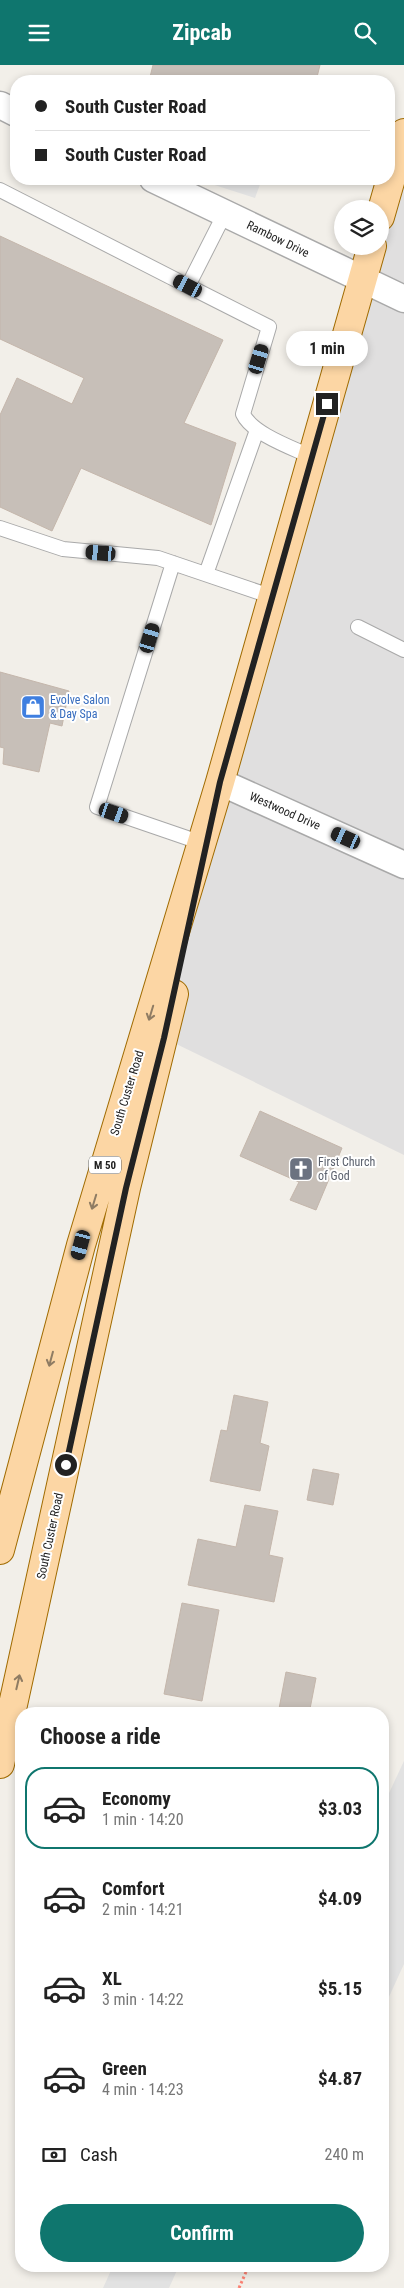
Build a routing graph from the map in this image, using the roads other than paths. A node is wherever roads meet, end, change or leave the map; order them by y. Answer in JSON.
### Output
{"nodes":[{"id":1,"x":404,"y":133,"type":"edge"},
{"id":2,"x":395,"y":164,"type":"edge"},
{"id":3,"x":166,"y":185,"type":"edge"},
{"id":4,"x":389,"y":185,"type":"edge"},
{"id":5,"x":0,"y":190,"type":"edge"},
{"id":6,"x":385,"y":200,"type":"edge"},
{"id":7,"x":225,"y":213,"type":"junction"},
{"id":8,"x":369,"y":255,"type":"edge"},
{"id":9,"x":362,"y":279,"type":"junction"},
{"id":10,"x":188,"y":286,"type":"junction"},
{"id":11,"x":404,"y":299,"type":"edge"},
{"id":12,"x":257,"y":429,"type":"junction"},
{"id":13,"x":312,"y":457,"type":"junction"},
{"id":14,"x":0,"y":528,"type":"edge"},
{"id":15,"x":173,"y":563,"type":"junction"},
{"id":16,"x":206,"y":574,"type":"junction"},
{"id":17,"x":273,"y":597,"type":"junction"},
{"id":18,"x":358,"y":627,"type":"dead end"},
{"id":19,"x":404,"y":651,"type":"edge"},
{"id":20,"x":220,"y":782,"type":"junction"},
{"id":21,"x":202,"y":843,"type":"junction"},
{"id":22,"x":404,"y":865,"type":"edge"},
{"id":23,"x":0,"y":1550,"type":"edge"},
{"id":24,"x":0,"y":1764,"type":"edge"}],
"edges":[{"from":1,"to":2,"type":"main road"},
{"from":3,"to":7,"type":"street","name":"Rambow Drive"},
{"from":4,"to":6,"type":"main road"},
{"from":5,"to":10,"type":"lane"},
{"from":7,"to":9,"type":"street","name":"Rambow Drive"},
{"from":7,"to":10,"type":"lane"},
{"from":8,"to":9,"type":"main road","name":"South Custer Road","number":"M 50"},
{"from":9,"to":11,"type":"street","name":"Rambow Drive"},
{"from":9,"to":13,"type":"main road","name":"South Custer Road","number":"M 50"},
{"from":10,"to":12,"type":"lane"},
{"from":12,"to":13,"type":"lane"},
{"from":12,"to":16,"type":"lane"},
{"from":13,"to":17,"type":"main road","name":"South Custer Road","number":"M 50"},
{"from":14,"to":15,"type":"lane"},
{"from":15,"to":16,"type":"lane"},
{"from":15,"to":21,"type":"lane"},
{"from":16,"to":17,"type":"lane"},
{"from":17,"to":20,"type":"main road","name":"South Custer Road","number":"M 50"},
{"from":18,"to":19,"type":"lane"},
{"from":20,"to":21,"type":"main road","name":"South Custer Road","number":"M 50"},
{"from":20,"to":22,"type":"street","name":"Westwood Drive"},
{"from":24,"to":20,"type":"main road","name":"South Custer Road","number":"M 50","one_way":true},
{"from":21,"to":23,"type":"main road","name":"South Custer Road","number":"M 50","one_way":true}]}
